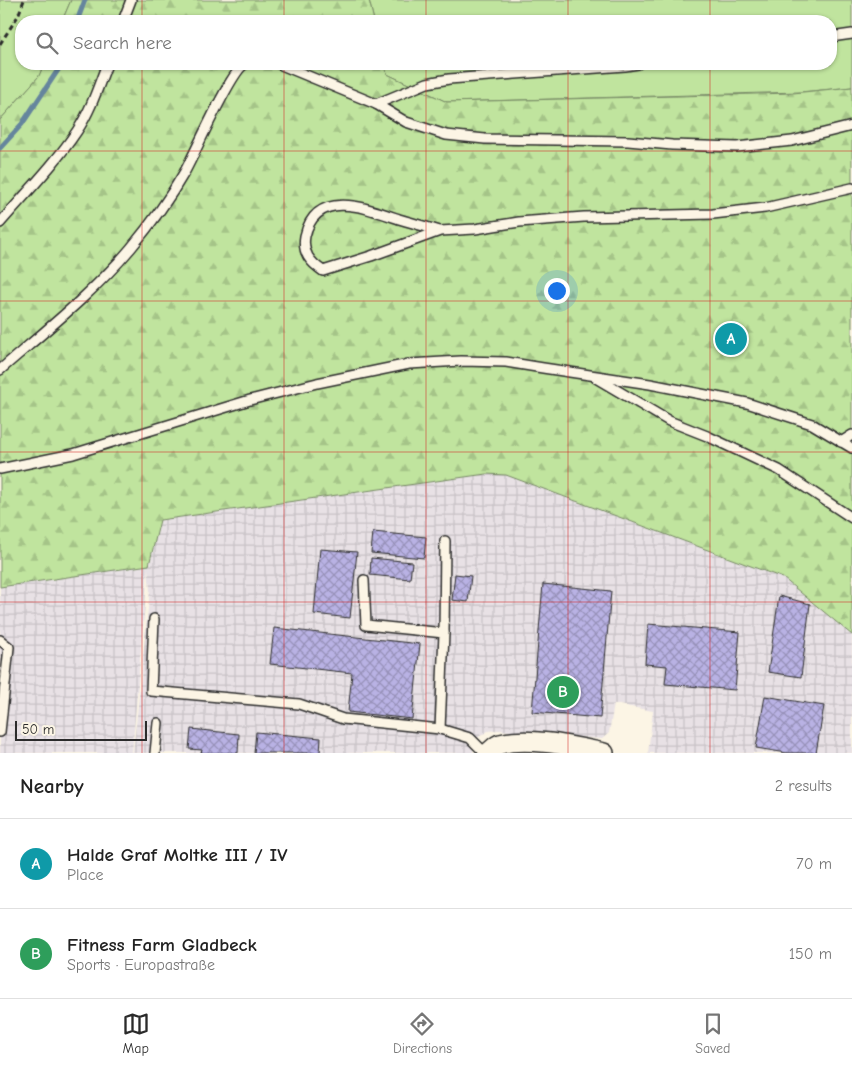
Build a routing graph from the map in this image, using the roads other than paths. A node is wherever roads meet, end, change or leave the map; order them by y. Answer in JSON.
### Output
{"nodes":[{"id":1,"x":131,"y":0,"type":"edge"},
{"id":2,"x":125,"y":15,"type":"edge"},
{"id":3,"x":852,"y":34,"type":"edge"},
{"id":4,"x":837,"y":36,"type":"edge"},
{"id":5,"x":105,"y":70,"type":"edge"},
{"id":6,"x":238,"y":70,"type":"edge"},
{"id":7,"x":294,"y":70,"type":"edge"},
{"id":8,"x":580,"y":70,"type":"edge"},
{"id":9,"x":376,"y":104,"type":"junction"},
{"id":10,"x":852,"y":126,"type":"edge"},
{"id":11,"x":852,"y":188,"type":"edge"},
{"id":12,"x":0,"y":223,"type":"edge"},
{"id":13,"x":440,"y":231,"type":"junction"},
{"id":14,"x":0,"y":370,"type":"edge"},
{"id":15,"x":592,"y":375,"type":"junction"},
{"id":16,"x":852,"y":435,"type":"edge"},
{"id":17,"x":841,"y":442,"type":"junction"},
{"id":18,"x":852,"y":448,"type":"edge"},
{"id":19,"x":0,"y":470,"type":"edge"},
{"id":20,"x":852,"y":518,"type":"edge"},
{"id":21,"x":445,"y":541,"type":"dead end"},
{"id":22,"x":364,"y":580,"type":"dead end"},
{"id":23,"x":154,"y":619,"type":"dead end"},
{"id":24,"x":444,"y":634,"type":"junction"},
{"id":25,"x":0,"y":640,"type":"edge"},
{"id":26,"x":158,"y":723,"type":"dead end"},
{"id":27,"x":440,"y":729,"type":"junction"},
{"id":28,"x":0,"y":732,"type":"edge"},
{"id":29,"x":155,"y":753,"type":"edge"},
{"id":30,"x":487,"y":753,"type":"edge"},
{"id":31,"x":604,"y":753,"type":"edge"}],
"edges":[{"from":1,"to":2,"type":"lane"},
{"from":3,"to":4,"type":"lane"},
{"from":5,"to":12,"type":"lane"},
{"from":6,"to":14,"type":"lane"},
{"from":7,"to":9,"type":"lane"},
{"from":8,"to":9,"type":"lane"},
{"from":9,"to":10,"type":"lane"},
{"from":11,"to":13,"type":"lane"},
{"from":13,"to":13,"type":"lane"},
{"from":15,"to":17,"type":"lane"},
{"from":15,"to":19,"type":"lane"},
{"from":15,"to":20,"type":"lane"},
{"from":16,"to":17,"type":"lane"},
{"from":17,"to":18,"type":"lane"},
{"from":21,"to":24,"type":"lane"},
{"from":22,"to":24,"type":"lane"},
{"from":23,"to":27,"type":"lane"},
{"from":24,"to":27,"type":"lane"},
{"from":25,"to":28,"type":"lane"},
{"from":26,"to":29,"type":"lane"},
{"from":27,"to":30,"type":"lane"},
{"from":30,"to":31,"type":"street"}]}
